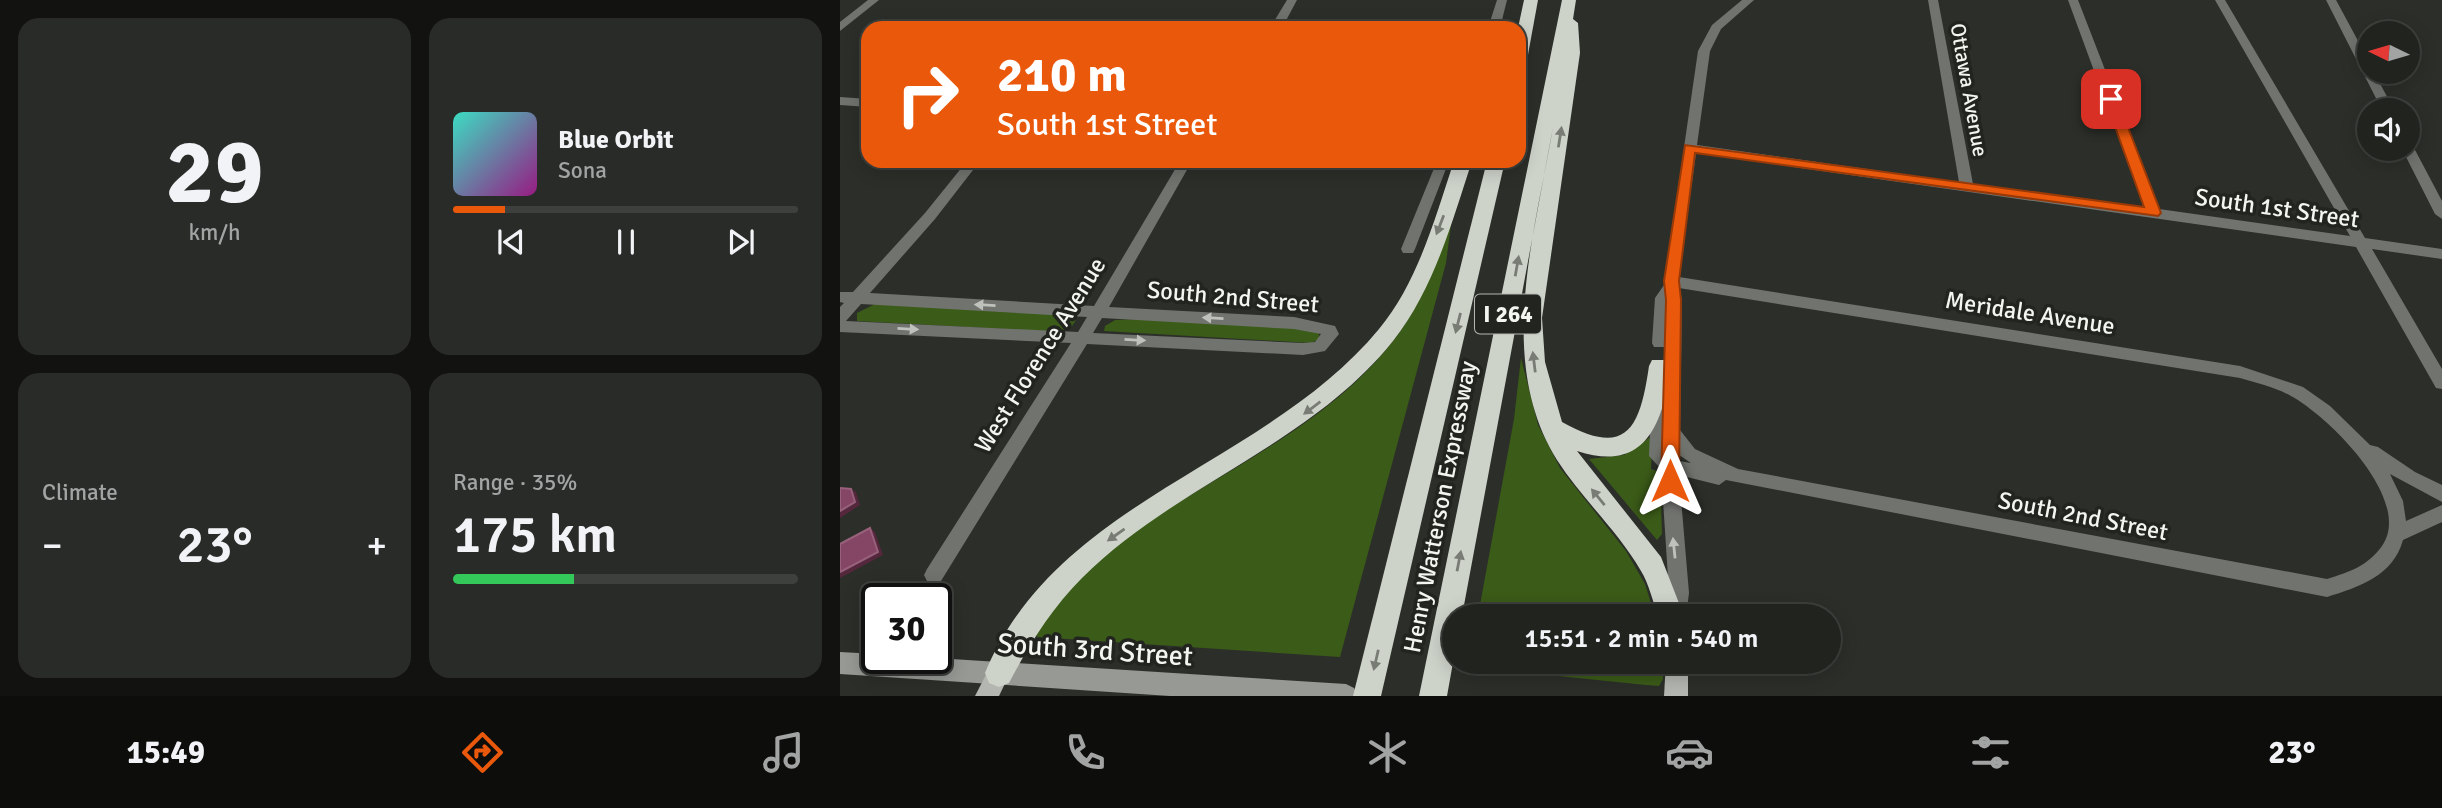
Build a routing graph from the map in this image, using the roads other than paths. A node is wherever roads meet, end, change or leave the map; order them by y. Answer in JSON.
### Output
{"nodes":[{"id":1,"x":874,"y":0,"type":"edge"},
{"id":2,"x":1292,"y":0,"type":"edge"},
{"id":3,"x":1502,"y":0,"type":"edge"},
{"id":4,"x":1531,"y":0,"type":"edge"},
{"id":5,"x":1569,"y":0,"type":"edge"},
{"id":6,"x":1749,"y":0,"type":"edge"},
{"id":7,"x":1933,"y":0,"type":"edge"},
{"id":8,"x":2073,"y":0,"type":"edge"},
{"id":9,"x":2220,"y":0,"type":"edge"},
{"id":10,"x":2331,"y":0,"type":"edge"},
{"id":11,"x":1280,"y":21,"type":"edge"},
{"id":12,"x":1496,"y":21,"type":"edge"},
{"id":13,"x":1526,"y":25,"type":"edge"},
{"id":14,"x":840,"y":28,"type":"edge"},
{"id":15,"x":2382,"y":98,"type":"edge"},
{"id":16,"x":840,"y":101,"type":"edge"},
{"id":17,"x":861,"y":102,"type":"edge"},
{"id":18,"x":1690,"y":148,"type":"junction"},
{"id":19,"x":2415,"y":161,"type":"edge"},
{"id":20,"x":968,"y":168,"type":"edge"},
{"id":21,"x":1182,"y":168,"type":"edge"},
{"id":22,"x":1440,"y":168,"type":"edge"},
{"id":23,"x":1460,"y":168,"type":"edge"},
{"id":24,"x":1494,"y":168,"type":"edge"},
{"id":25,"x":1967,"y":187,"type":"junction"},
{"id":26,"x":2154,"y":213,"type":"junction"},
{"id":27,"x":2442,"y":214,"type":"edge"},
{"id":28,"x":2360,"y":242,"type":"junction"},
{"id":29,"x":1408,"y":249,"type":"dead end"},
{"id":30,"x":2442,"y":254,"type":"edge"},
{"id":31,"x":1671,"y":281,"type":"junction"},
{"id":32,"x":840,"y":297,"type":"edge"},
{"id":33,"x":857,"y":298,"type":"junction"},
{"id":34,"x":1098,"y":312,"type":"junction"},
{"id":35,"x":840,"y":317,"type":"edge"},
{"id":36,"x":840,"y":326,"type":"edge"},
{"id":37,"x":1082,"y":338,"type":"junction"},
{"id":38,"x":1660,"y":366,"type":"junction"},
{"id":39,"x":2442,"y":383,"type":"edge"},
{"id":40,"x":1553,"y":428,"type":"junction"},
{"id":41,"x":1670,"y":430,"type":"junction"},
{"id":42,"x":2360,"y":443,"type":"junction"},
{"id":43,"x":1670,"y":466,"type":"junction"},
{"id":44,"x":1735,"y":476,"type":"junction"},
{"id":45,"x":2442,"y":494,"type":"edge"},
{"id":46,"x":2442,"y":513,"type":"edge"},
{"id":47,"x":2400,"y":533,"type":"junction"},
{"id":48,"x":934,"y":575,"type":"dead end"},
{"id":49,"x":1667,"y":604,"type":"edge"},
{"id":50,"x":1678,"y":604,"type":"edge"},
{"id":51,"x":840,"y":663,"type":"edge"},
{"id":52,"x":999,"y":673,"type":"junction"},
{"id":53,"x":1677,"y":674,"type":"edge"},
{"id":54,"x":987,"y":696,"type":"edge"},
{"id":55,"x":1346,"y":696,"type":"edge"},
{"id":56,"x":1367,"y":696,"type":"edge"},
{"id":57,"x":1433,"y":696,"type":"edge"},
{"id":58,"x":1676,"y":696,"type":"edge"}],
"edges":[{"from":1,"to":14,"type":"street"},
{"from":2,"to":11,"type":"street"},
{"from":3,"to":12,"type":"street"},
{"from":4,"to":13,"type":"highway"},
{"from":40,"to":5,"type":"highway","one_way":true},
{"from":57,"to":5,"type":"highway","name":"Henry Watterson Expressway","number":"I 264","one_way":true},
{"from":6,"to":18,"type":"street"},
{"from":7,"to":25,"type":"street","name":"Ottawa Avenue"},
{"from":8,"to":26,"type":"street"},
{"from":9,"to":28,"type":"street"},
{"from":10,"to":15,"type":"street"},
{"from":16,"to":17,"type":"street"},
{"from":18,"to":25,"type":"street","name":"South 1st Street"},
{"from":18,"to":31,"type":"street"},
{"from":19,"to":27,"type":"street"},
{"from":20,"to":33,"type":"street"},
{"from":21,"to":34,"type":"street","name":"West Florence Avenue"},
{"from":22,"to":29,"type":"street"},
{"from":23,"to":52,"type":"highway","one_way":true},
{"from":24,"to":56,"type":"highway","name":"Henry Watterson Expressway","number":"I 264","one_way":true},
{"from":25,"to":26,"type":"street","name":"South 1st Street"},
{"from":26,"to":28,"type":"street","name":"South 1st Street"},
{"from":28,"to":30,"type":"street","name":"South 1st Street"},
{"from":28,"to":39,"type":"street"},
{"from":31,"to":38,"type":"street"},
{"from":31,"to":41,"type":"street"},
{"from":31,"to":42,"type":"street","name":"Meridale Avenue"},
{"from":32,"to":33,"type":"street","name":"South 2nd Street"},
{"from":34,"to":33,"type":"street","name":"South 2nd Street","one_way":true},
{"from":33,"to":35,"type":"street"},
{"from":34,"to":37,"type":"street","name":"West Florence Avenue"},
{"from":37,"to":34,"type":"street","name":"South 2nd Street","one_way":true},
{"from":36,"to":37,"type":"street","name":"South 2nd Street","one_way":true},
{"from":37,"to":48,"type":"street","name":"West Florence Avenue"},
{"from":38,"to":40,"type":"highway"},
{"from":38,"to":43,"type":"street"},
{"from":49,"to":40,"type":"highway","one_way":true},
{"from":41,"to":43,"type":"street"},
{"from":41,"to":44,"type":"street","name":"South 2nd Street"},
{"from":42,"to":45,"type":"street","name":"Meridale Avenue"},
{"from":42,"to":47,"type":"street","name":"Meridale Avenue"},
{"from":43,"to":44,"type":"street","name":"South 2nd Street"},
{"from":50,"to":43,"type":"street","one_way":true},
{"from":44,"to":47,"type":"street","name":"South 2nd Street"},
{"from":46,"to":47,"type":"street","name":"South 2nd Street"},
{"from":51,"to":52,"type":"main road","name":"South 3rd Street"},
{"from":52,"to":54,"type":"main road"},
{"from":52,"to":55,"type":"main road","name":"South 3rd Street"},
{"from":53,"to":58,"type":"main road"}]}
